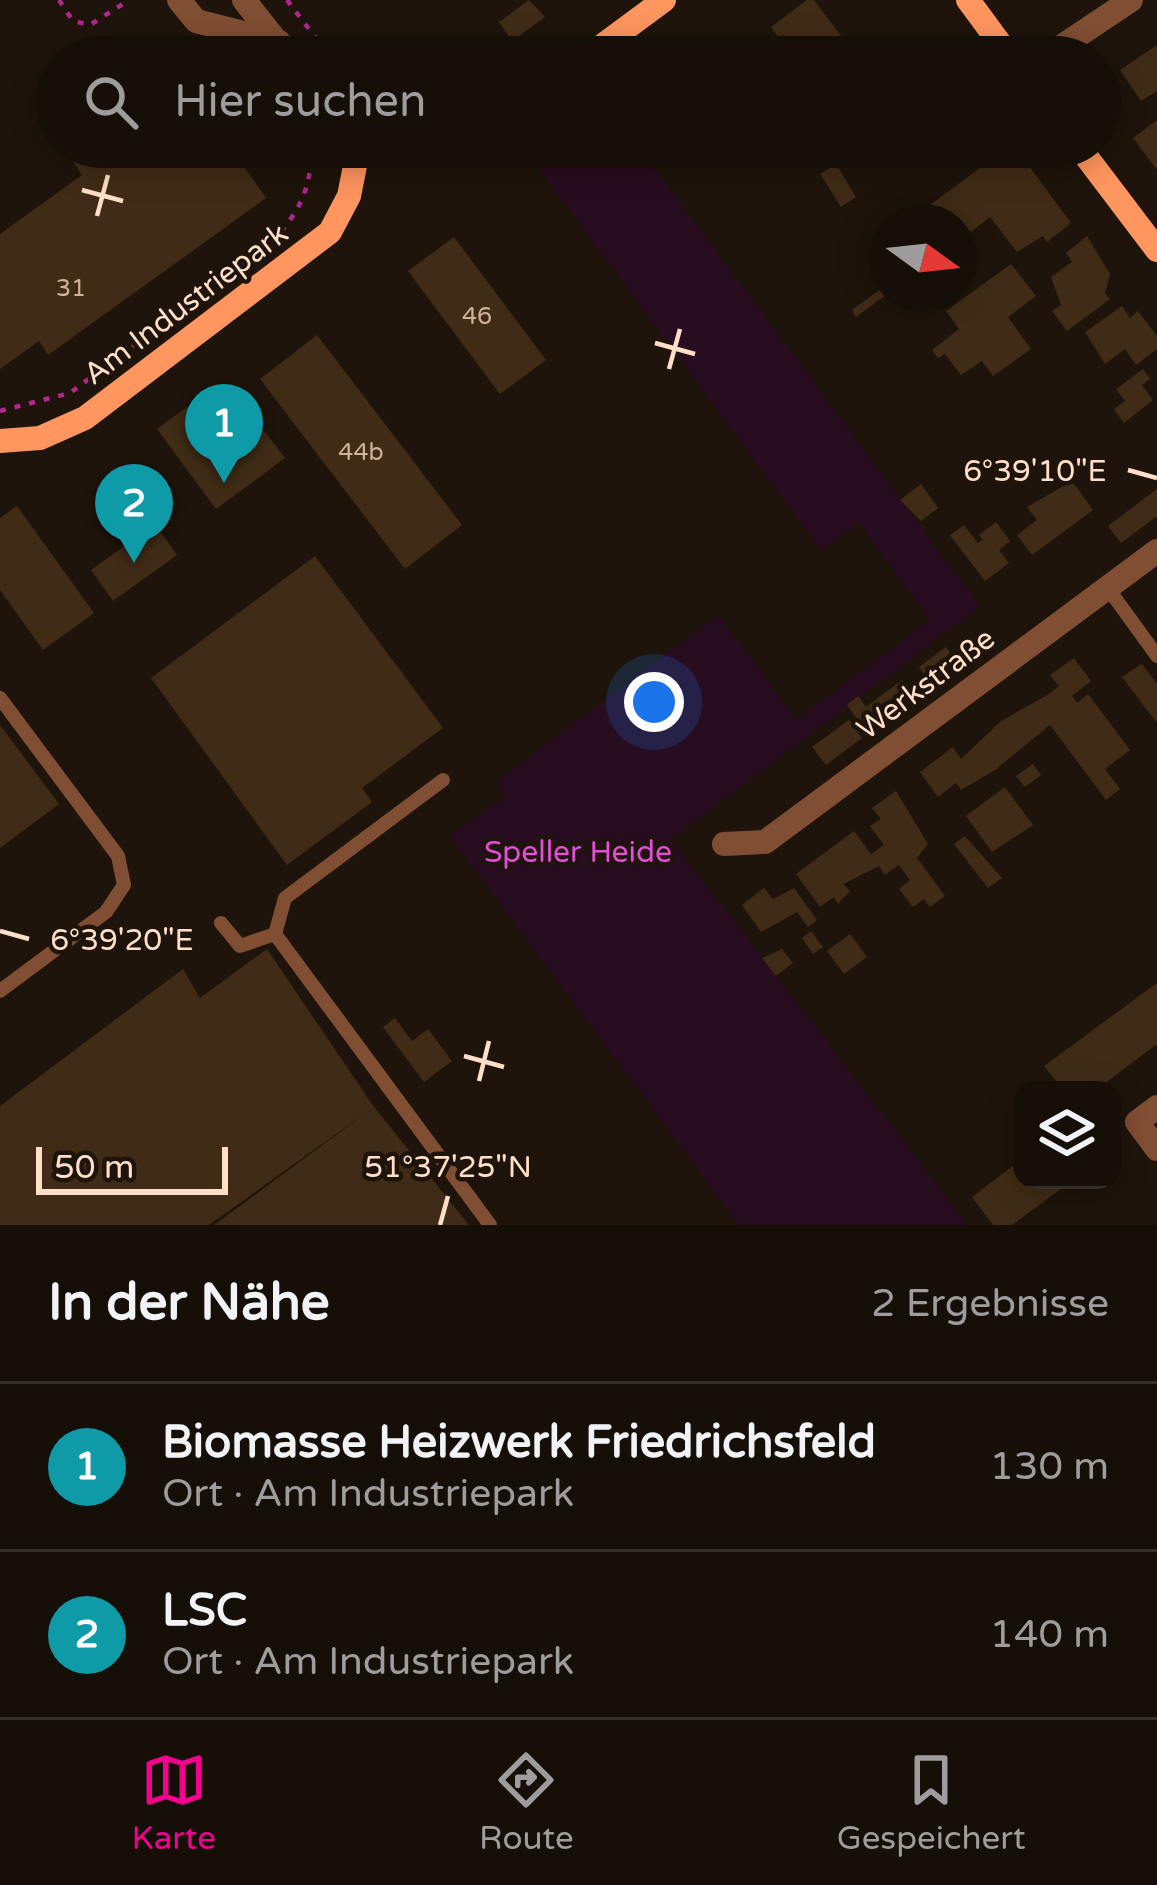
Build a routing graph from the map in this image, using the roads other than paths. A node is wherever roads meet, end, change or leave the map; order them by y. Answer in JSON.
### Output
{"nodes":[{"id":1,"x":178,"y":0,"type":"edge"},
{"id":2,"x":244,"y":0,"type":"edge"},
{"id":3,"x":664,"y":0,"type":"edge"},
{"id":4,"x":968,"y":0,"type":"edge"},
{"id":5,"x":1131,"y":0,"type":"edge"},
{"id":6,"x":240,"y":36,"type":"edge"},
{"id":7,"x":273,"y":36,"type":"edge"},
{"id":8,"x":615,"y":36,"type":"edge"},
{"id":9,"x":995,"y":36,"type":"edge"},
{"id":10,"x":1077,"y":36,"type":"edge"},
{"id":11,"x":352,"y":168,"type":"edge"},
{"id":12,"x":1095,"y":168,"type":"edge"},
{"id":13,"x":1157,"y":250,"type":"edge"},
{"id":14,"x":0,"y":441,"type":"edge"},
{"id":15,"x":1157,"y":551,"type":"edge"},
{"id":16,"x":1107,"y":587,"type":"junction"},
{"id":17,"x":1157,"y":656,"type":"edge"},
{"id":18,"x":0,"y":698,"type":"edge"},
{"id":19,"x":443,"y":780,"type":"dead end"},
{"id":20,"x":724,"y":844,"type":"dead end"},
{"id":21,"x":221,"y":923,"type":"dead end"},
{"id":22,"x":275,"y":934,"type":"junction"},
{"id":23,"x":0,"y":991,"type":"edge"},
{"id":24,"x":1157,"y":1107,"type":"edge"},
{"id":25,"x":1157,"y":1149,"type":"edge"},
{"id":26,"x":490,"y":1225,"type":"edge"}],
"edges":[{"from":1,"to":6,"type":"street"},
{"from":2,"to":7,"type":"street"},
{"from":3,"to":8,"type":"street"},
{"from":4,"to":9,"type":"street"},
{"from":5,"to":10,"type":"street"},
{"from":11,"to":14,"type":"street","name":"Am Industriepark"},
{"from":12,"to":13,"type":"street"},
{"from":15,"to":16,"type":"street","name":"Werkstraße"},
{"from":16,"to":17,"type":"lane"},
{"from":16,"to":20,"type":"street","name":"Werkstraße"},
{"from":18,"to":23,"type":"lane"},
{"from":19,"to":22,"type":"lane"},
{"from":21,"to":22,"type":"lane"},
{"from":22,"to":26,"type":"lane"},
{"from":24,"to":25,"type":"street"}]}
